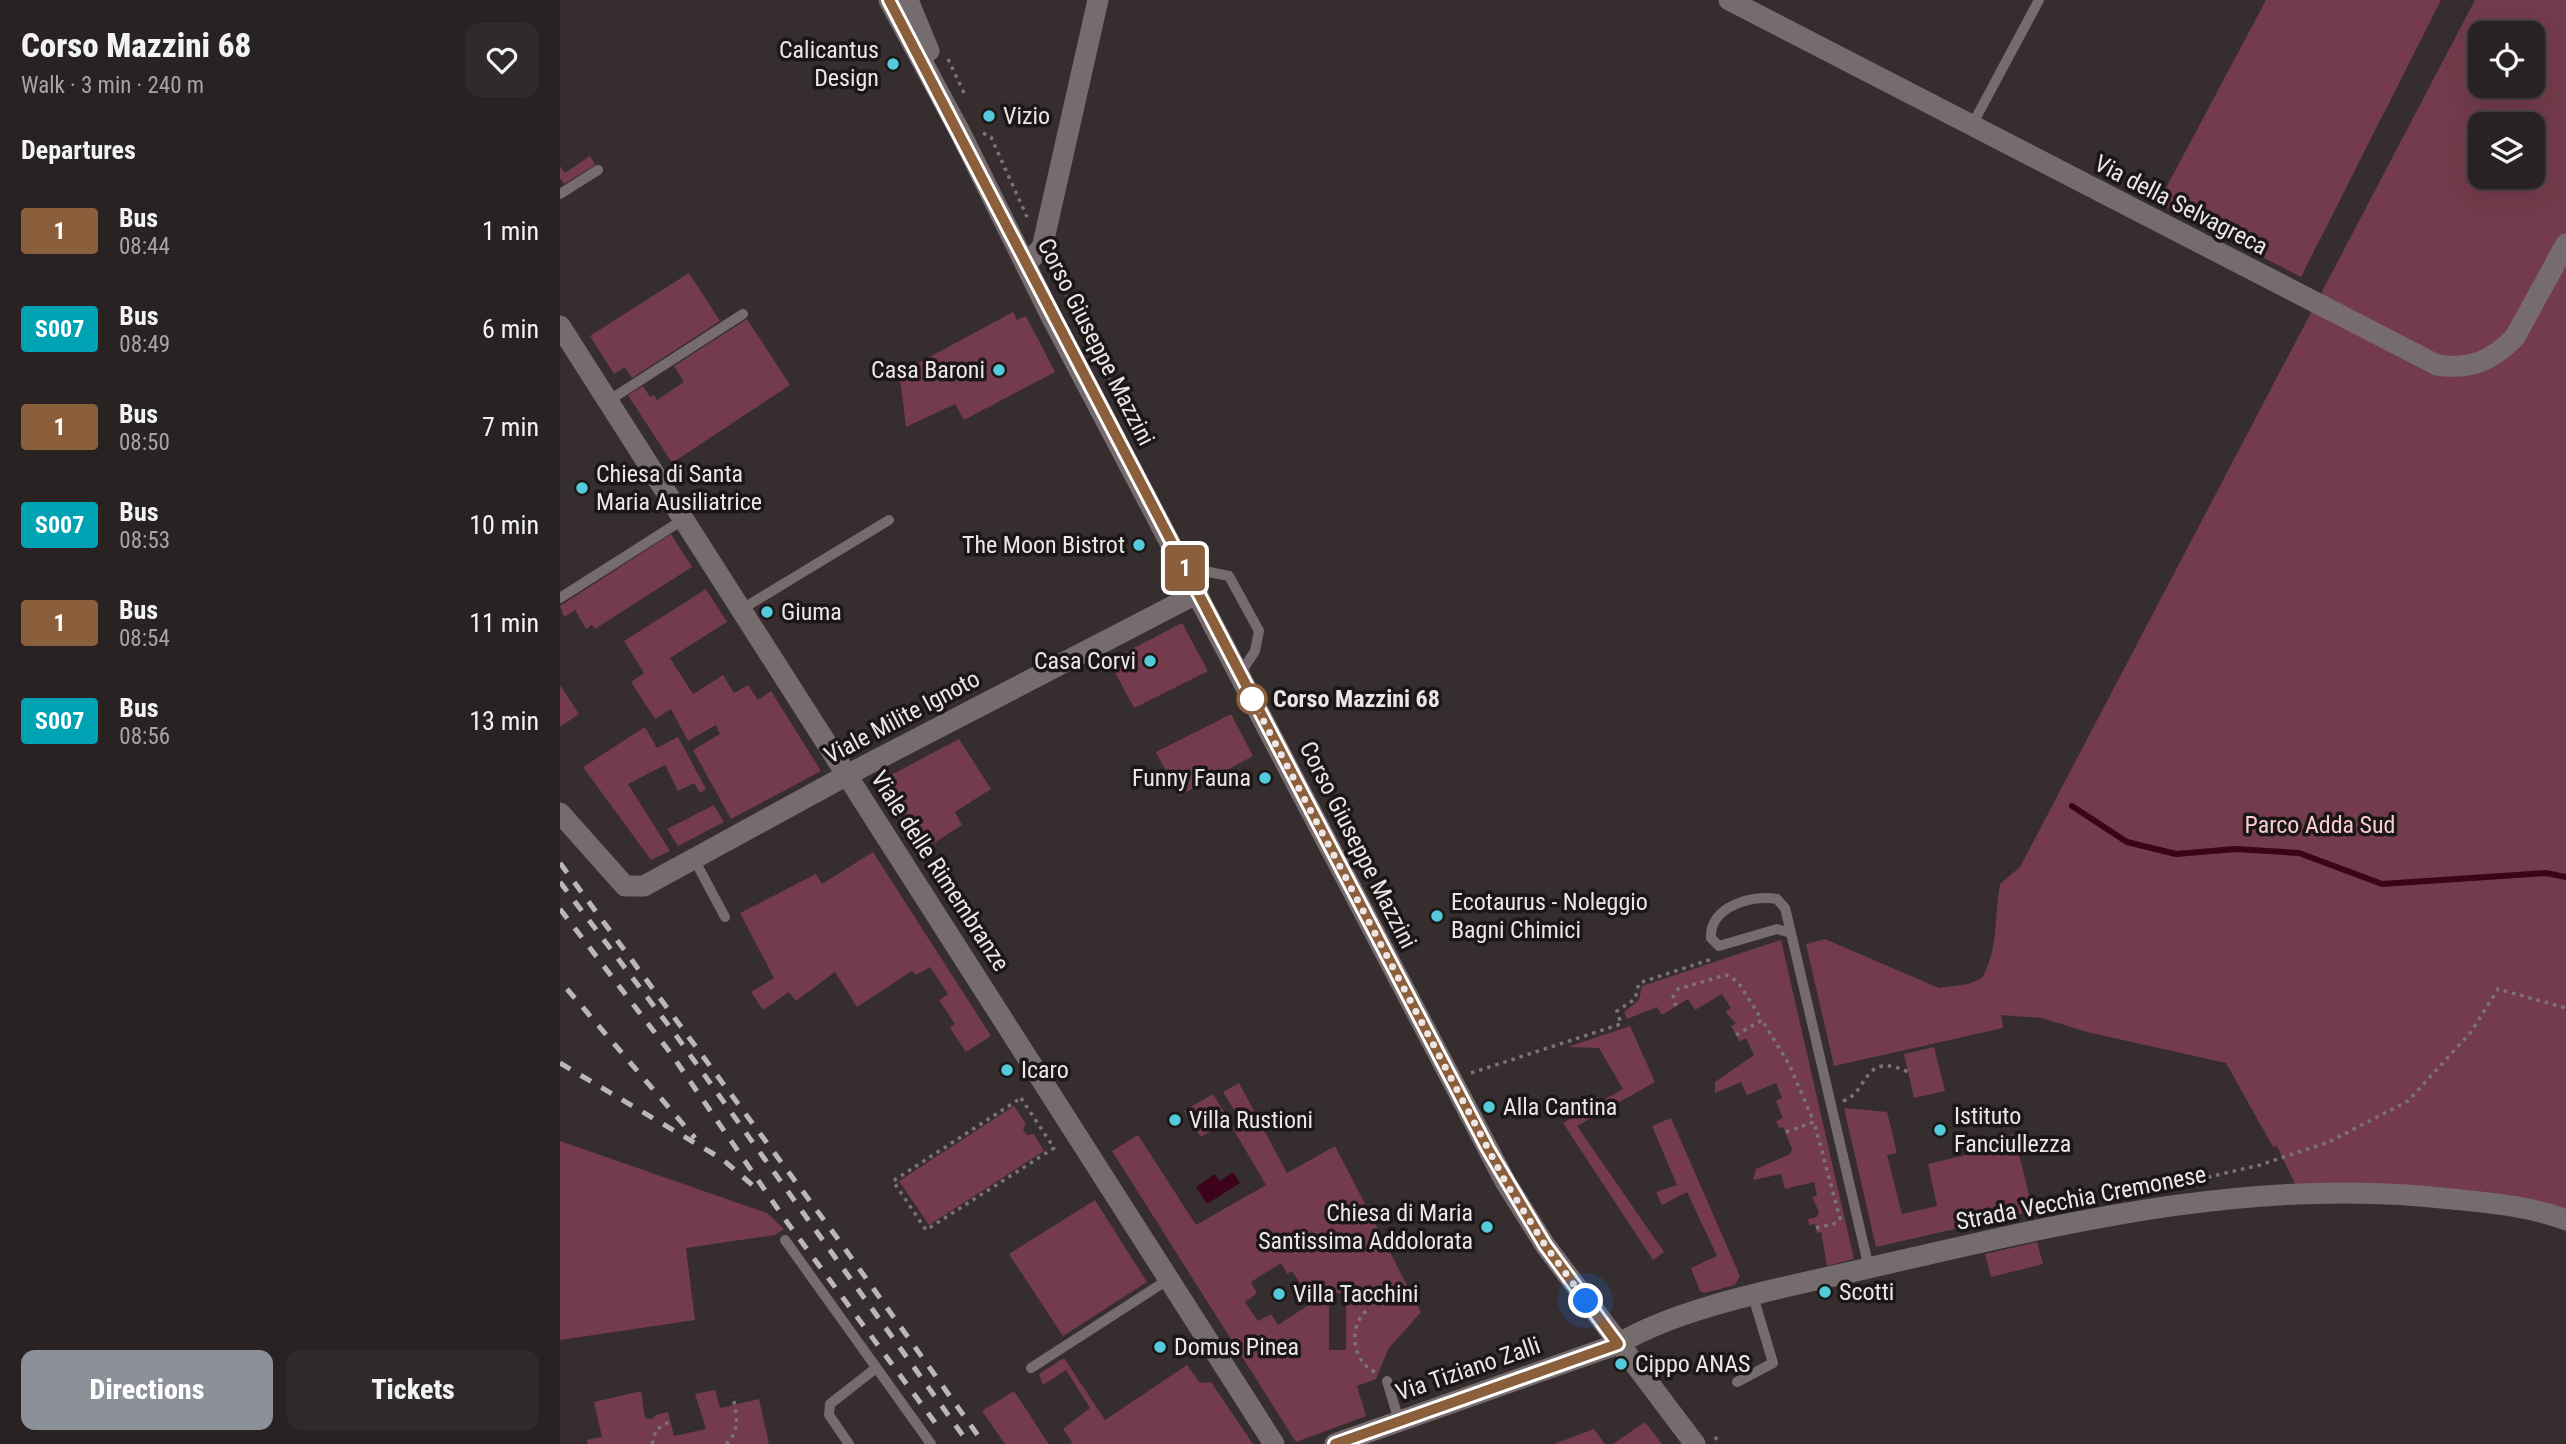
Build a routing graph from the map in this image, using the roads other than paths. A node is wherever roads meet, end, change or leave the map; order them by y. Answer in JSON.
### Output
{"nodes":[{"id":1,"x":889,"y":0,"type":"edge"},
{"id":2,"x":908,"y":0,"type":"edge"},
{"id":3,"x":1098,"y":0,"type":"edge"},
{"id":4,"x":1729,"y":0,"type":"edge"},
{"id":5,"x":2039,"y":0,"type":"edge"},
{"id":6,"x":1971,"y":127,"type":"junction"},
{"id":7,"x":969,"y":128,"type":"junction"},
{"id":8,"x":598,"y":170,"type":"dead end"},
{"id":9,"x":560,"y":194,"type":"edge"},
{"id":10,"x":2566,"y":243,"type":"edge"},
{"id":11,"x":1025,"y":264,"type":"junction"},
{"id":12,"x":743,"y":314,"type":"dead end"},
{"id":13,"x":560,"y":326,"type":"edge"},
{"id":14,"x":608,"y":401,"type":"junction"},
{"id":15,"x":684,"y":519,"type":"junction"},
{"id":16,"x":889,"y":520,"type":"dead end"},
{"id":17,"x":1195,"y":586,"type":"junction"},
{"id":18,"x":560,"y":598,"type":"edge"},
{"id":19,"x":742,"y":609,"type":"junction"},
{"id":20,"x":1240,"y":674,"type":"junction"},
{"id":21,"x":847,"y":775,"type":"junction"},
{"id":22,"x":560,"y":813,"type":"edge"},
{"id":23,"x":694,"y":859,"type":"junction"},
{"id":24,"x":725,"y":917,"type":"dead end"},
{"id":25,"x":1791,"y":933,"type":"junction"},
{"id":26,"x":2566,"y":1220,"type":"edge"},
{"id":27,"x":785,"y":1240,"type":"dead end"},
{"id":28,"x":1869,"y":1268,"type":"junction"},
{"id":29,"x":1169,"y":1279,"type":"junction"},
{"id":30,"x":1753,"y":1296,"type":"junction"},
{"id":31,"x":1618,"y":1344,"type":"junction"},
{"id":32,"x":876,"y":1368,"type":"junction"},
{"id":33,"x":1031,"y":1368,"type":"dead end"},
{"id":34,"x":1387,"y":1381,"type":"road end"},
{"id":35,"x":1737,"y":1382,"type":"dead end"},
{"id":36,"x":1399,"y":1421,"type":"junction"},
{"id":37,"x":849,"y":1444,"type":"edge"},
{"id":38,"x":931,"y":1444,"type":"edge"},
{"id":39,"x":1274,"y":1444,"type":"edge"},
{"id":40,"x":1335,"y":1444,"type":"edge"},
{"id":41,"x":1695,"y":1444,"type":"edge"}],
"edges":[{"from":1,"to":7,"type":"street","name":"Corso Giuseppe Mazzini"},
{"from":2,"to":7,"type":"street","name":"Corso Giuseppe Mazzini"},
{"from":3,"to":11,"type":"street"},
{"from":4,"to":6,"type":"street","name":"Via della Selvagreca"},
{"from":5,"to":6,"type":"lane"},
{"from":6,"to":10,"type":"street","name":"Via della Selvagreca"},
{"from":7,"to":11,"type":"street","name":"Corso Giuseppe Mazzini"},
{"from":8,"to":9,"type":"lane"},
{"from":11,"to":17,"type":"street","name":"Corso Giuseppe Mazzini"},
{"from":12,"to":14,"type":"lane"},
{"from":13,"to":14,"type":"street","name":"Viale delle Rimembranze"},
{"from":14,"to":15,"type":"street","name":"Viale delle Rimembranze"},
{"from":15,"to":18,"type":"lane"},
{"from":15,"to":19,"type":"street","name":"Viale delle Rimembranze"},
{"from":16,"to":19,"type":"lane"},
{"from":17,"to":20,"type":"street","name":"Corso Giuseppe Mazzini"},
{"from":17,"to":20,"type":"lane"},
{"from":17,"to":21,"type":"street","name":"Viale Milite Ignoto"},
{"from":19,"to":21,"type":"street","name":"Viale delle Rimembranze"},
{"from":20,"to":31,"type":"street","name":"Corso Giuseppe Mazzini"},
{"from":21,"to":23,"type":"street","name":"Viale Milite Ignoto"},
{"from":21,"to":29,"type":"street","name":"Viale delle Rimembranze"},
{"from":22,"to":23,"type":"street","name":"Viale Milite Ignoto"},
{"from":23,"to":24,"type":"lane"},
{"from":25,"to":25,"type":"lane"},
{"from":25,"to":28,"type":"lane"},
{"from":26,"to":28,"type":"street","name":"Strada Vecchia Cremonese"},
{"from":27,"to":32,"type":"lane"},
{"from":28,"to":30,"type":"street","name":"Strada Vecchia Cremonese"},
{"from":29,"to":33,"type":"lane"},
{"from":29,"to":39,"type":"street","name":"Viale delle Rimembranze"},
{"from":30,"to":31,"type":"street","name":"Strada Vecchia Cremonese"},
{"from":30,"to":35,"type":"lane"},
{"from":31,"to":36,"type":"street","name":"Via Tiziano Zalli"},
{"from":31,"to":41,"type":"street","name":"Corso Giuseppe Mazzini"},
{"from":32,"to":37,"type":"lane"},
{"from":32,"to":38,"type":"lane"},
{"from":34,"to":36,"type":"lane"},
{"from":36,"to":40,"type":"street","name":"Via Tiziano Zalli"}]}
